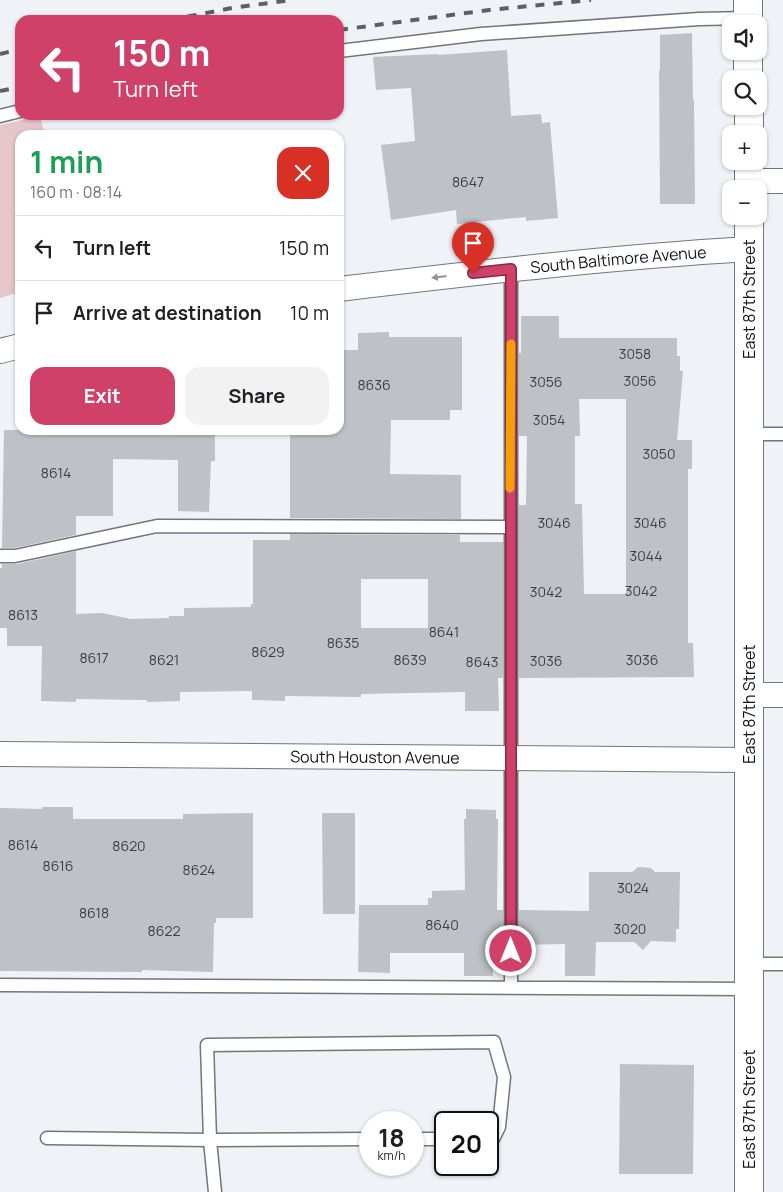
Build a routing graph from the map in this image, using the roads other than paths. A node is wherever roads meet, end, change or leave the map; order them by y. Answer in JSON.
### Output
{"nodes":[{"id":1,"x":748,"y":14,"type":"edge"},
{"id":2,"x":344,"y":50,"type":"edge"},
{"id":3,"x":15,"y":112,"type":"edge"},
{"id":4,"x":0,"y":116,"type":"edge"},
{"id":5,"x":749,"y":177,"type":"edge"},
{"id":6,"x":783,"y":180,"type":"edge"},
{"id":7,"x":749,"y":225,"type":"edge"},
{"id":8,"x":749,"y":248,"type":"junction"},
{"id":9,"x":511,"y":269,"type":"junction"},
{"id":10,"x":344,"y":288,"type":"edge"},
{"id":11,"x":15,"y":347,"type":"edge"},
{"id":12,"x":0,"y":351,"type":"edge"},
{"id":13,"x":748,"y":434,"type":"junction"},
{"id":14,"x":783,"y":434,"type":"edge"},
{"id":15,"x":510,"y":527,"type":"junction"},
{"id":16,"x":0,"y":556,"type":"edge"},
{"id":17,"x":749,"y":695,"type":"junction"},
{"id":18,"x":783,"y":695,"type":"edge"},
{"id":19,"x":0,"y":754,"type":"edge"},
{"id":20,"x":510,"y":758,"type":"junction"},
{"id":21,"x":749,"y":760,"type":"junction"},
{"id":22,"x":783,"y":964,"type":"edge"},
{"id":23,"x":749,"y":977,"type":"junction"},
{"id":24,"x":0,"y":985,"type":"edge"},
{"id":25,"x":511,"y":988,"type":"junction"},
{"id":26,"x":499,"y":1126,"type":"edge"},
{"id":27,"x":47,"y":1138,"type":"dead end"},
{"id":28,"x":359,"y":1139,"type":"edge"},
{"id":29,"x":210,"y":1140,"type":"junction"},
{"id":30,"x":216,"y":1192,"type":"edge"},
{"id":31,"x":749,"y":1192,"type":"edge"}],
"edges":[{"from":1,"to":2,"type":"lane"},
{"from":3,"to":4,"type":"lane"},
{"from":5,"to":6,"type":"street"},
{"from":7,"to":8,"type":"main road","name":"East 87th Street"},
{"from":8,"to":9,"type":"street","name":"South Baltimore Avenue"},
{"from":8,"to":13,"type":"main road","name":"East 87th Street"},
{"from":9,"to":10,"type":"street","name":"South Baltimore Avenue","one_way":true},
{"from":9,"to":15,"type":"lane"},
{"from":11,"to":12,"type":"street"},
{"from":13,"to":14,"type":"lane"},
{"from":13,"to":17,"type":"main road","name":"East 87th Street"},
{"from":15,"to":16,"type":"lane"},
{"from":15,"to":20,"type":"lane"},
{"from":17,"to":18,"type":"street"},
{"from":17,"to":21,"type":"main road","name":"East 87th Street"},
{"from":19,"to":20,"type":"street","name":"South Houston Avenue"},
{"from":20,"to":21,"type":"street","name":"South Houston Avenue"},
{"from":20,"to":25,"type":"lane"},
{"from":21,"to":23,"type":"main road","name":"East 87th Street"},
{"from":22,"to":23,"type":"lane"},
{"from":23,"to":25,"type":"lane"},
{"from":23,"to":31,"type":"main road","name":"East 87th Street"},
{"from":24,"to":25,"type":"lane"},
{"from":26,"to":29,"type":"lane"},
{"from":27,"to":29,"type":"lane"},
{"from":28,"to":29,"type":"lane"},
{"from":29,"to":30,"type":"lane"}]}
